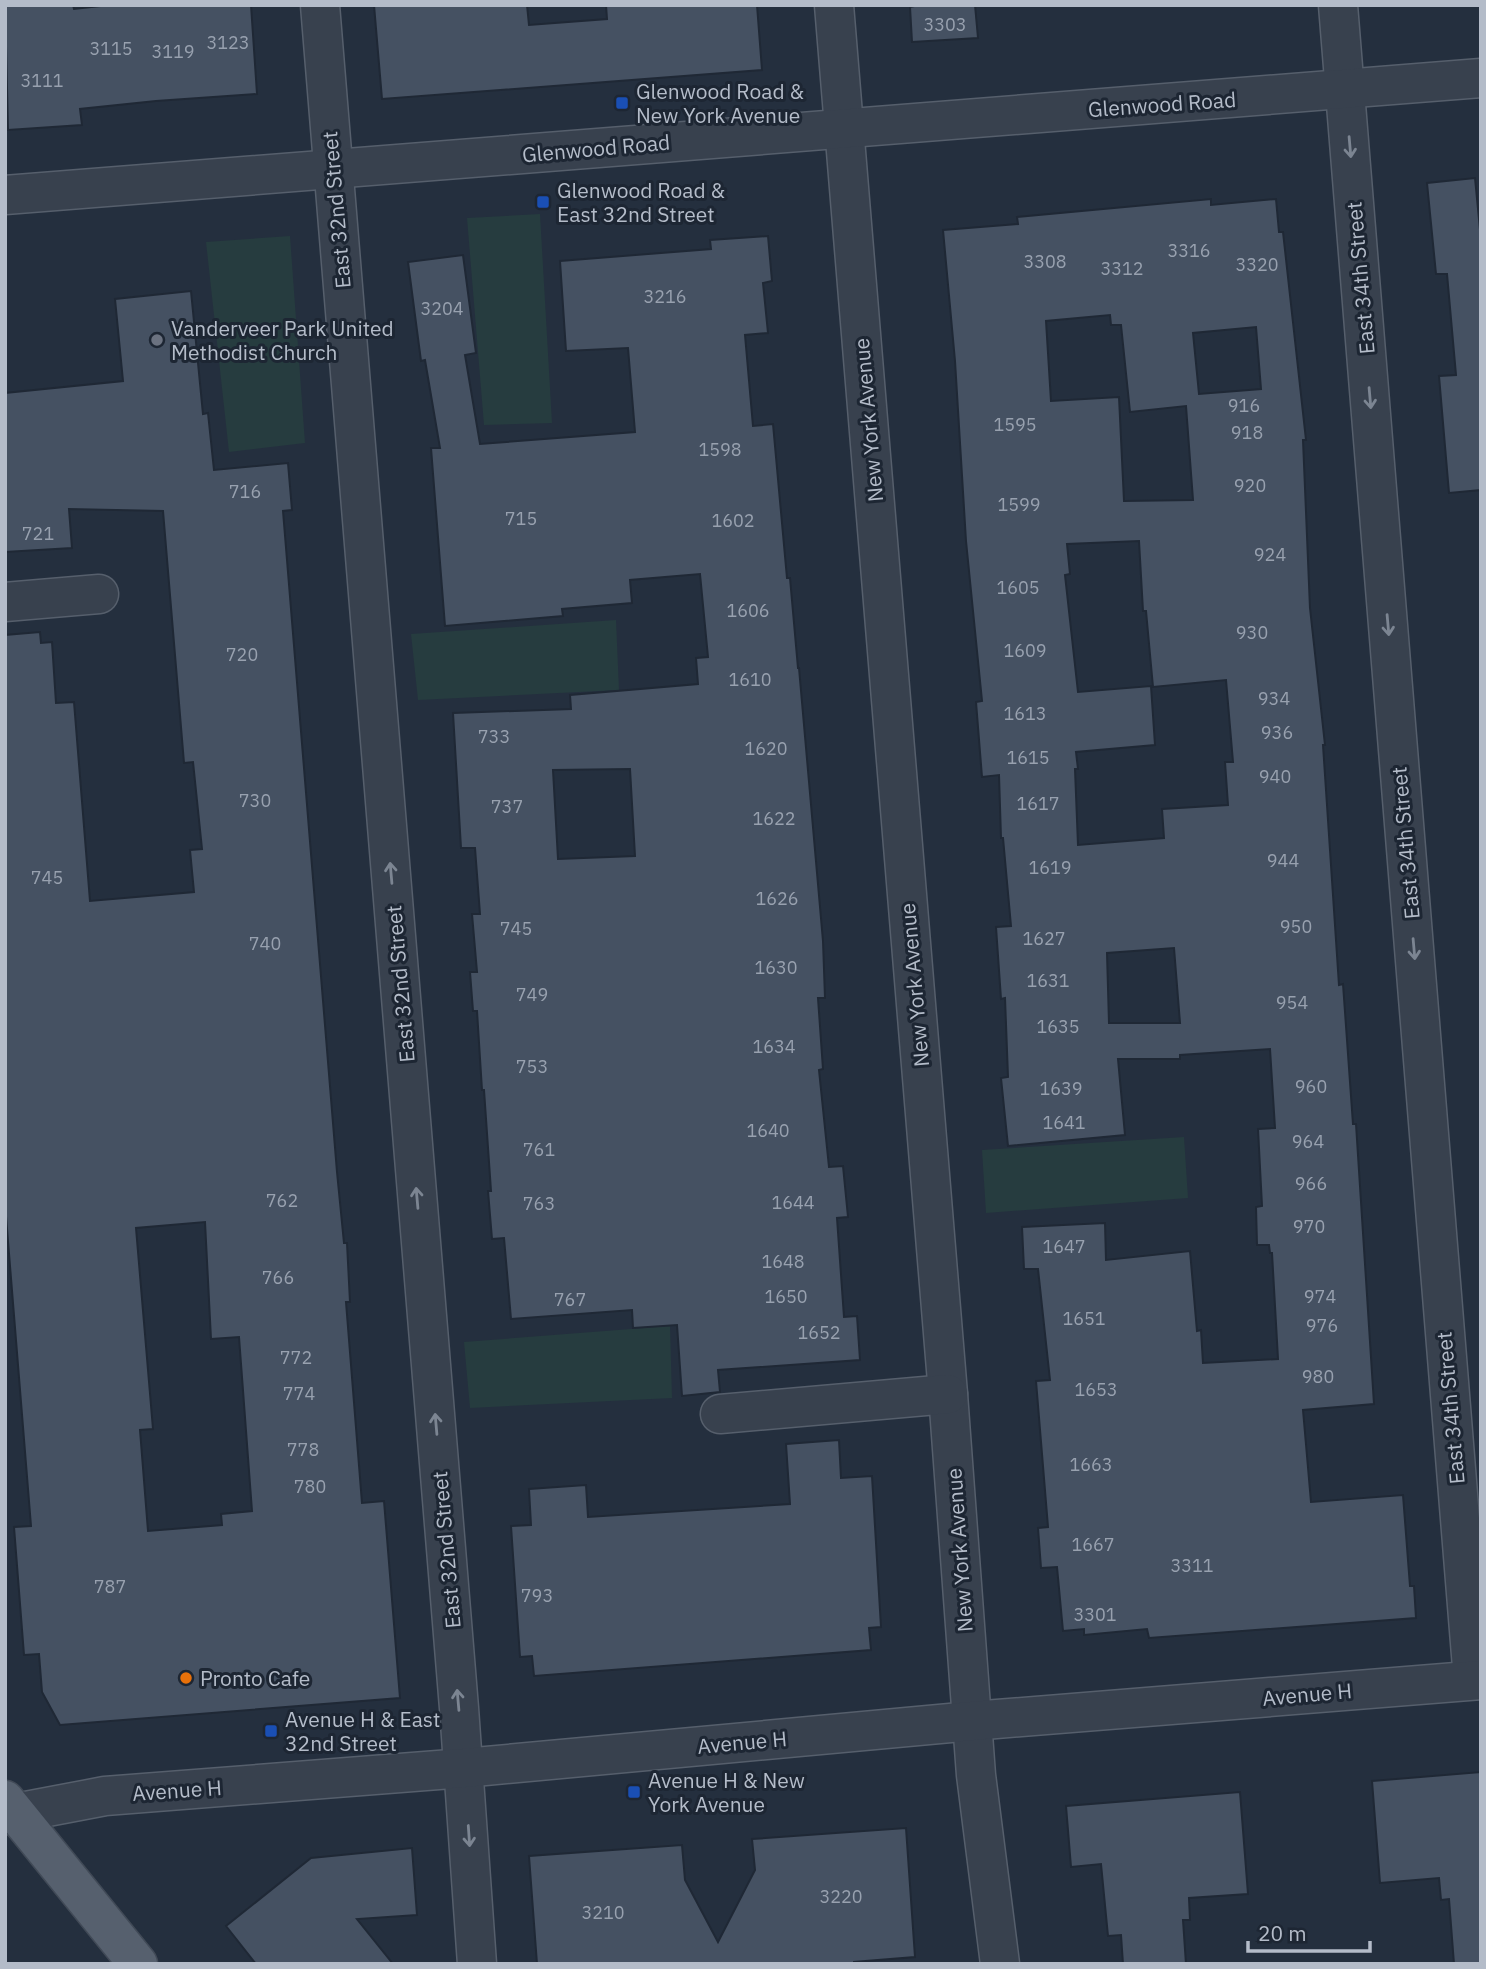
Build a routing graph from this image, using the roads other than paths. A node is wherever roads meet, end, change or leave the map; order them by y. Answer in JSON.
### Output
{"nodes":[{"id":1,"x":320,"y":5,"type":"edge"},
{"id":2,"x":834,"y":5,"type":"edge"},
{"id":3,"x":1338,"y":5,"type":"edge"},
{"id":4,"x":1481,"y":78,"type":"edge"},
{"id":5,"x":1345,"y":89,"type":"junction"},
{"id":6,"x":844,"y":129,"type":"junction"},
{"id":7,"x":333,"y":169,"type":"junction"},
{"id":8,"x":5,"y":195,"type":"edge"},
{"id":9,"x":99,"y":594,"type":"dead end"},
{"id":10,"x":5,"y":602,"type":"edge"},
{"id":11,"x":948,"y":1394,"type":"junction"},
{"id":12,"x":720,"y":1414,"type":"dead end"},
{"id":13,"x":1477,"y":1680,"type":"edge"},
{"id":14,"x":972,"y":1721,"type":"junction"},
{"id":15,"x":464,"y":1768,"type":"junction"},
{"id":16,"x":8,"y":1809,"type":"edge"},
{"id":17,"x":138,"y":1964,"type":"edge"},
{"id":18,"x":477,"y":1964,"type":"edge"},
{"id":19,"x":1000,"y":1964,"type":"edge"}],
"edges":[{"from":1,"to":7,"type":"street","name":"East 32nd Street"},
{"from":2,"to":6,"type":"street","name":"New York Avenue"},
{"from":3,"to":5,"type":"street","name":"East 34th Street"},
{"from":4,"to":5,"type":"street","name":"Glenwood Road"},
{"from":5,"to":6,"type":"street","name":"Glenwood Road"},
{"from":5,"to":13,"type":"street","name":"East 34th Street","one_way":true},
{"from":6,"to":7,"type":"street","name":"Glenwood Road"},
{"from":6,"to":11,"type":"street","name":"New York Avenue"},
{"from":7,"to":8,"type":"street","name":"Glenwood Road"},
{"from":15,"to":7,"type":"street","name":"East 32nd Street","one_way":true},
{"from":9,"to":10,"type":"street"},
{"from":11,"to":12,"type":"street"},
{"from":11,"to":14,"type":"street","name":"New York Avenue"},
{"from":13,"to":14,"type":"street","name":"Avenue H"},
{"from":14,"to":15,"type":"street","name":"Avenue H"},
{"from":14,"to":19,"type":"street","name":"New York Avenue"},
{"from":15,"to":16,"type":"street","name":"Avenue H"},
{"from":15,"to":18,"type":"street","name":"East 32nd Street","one_way":true},
{"from":16,"to":17,"type":"main road"}]}
